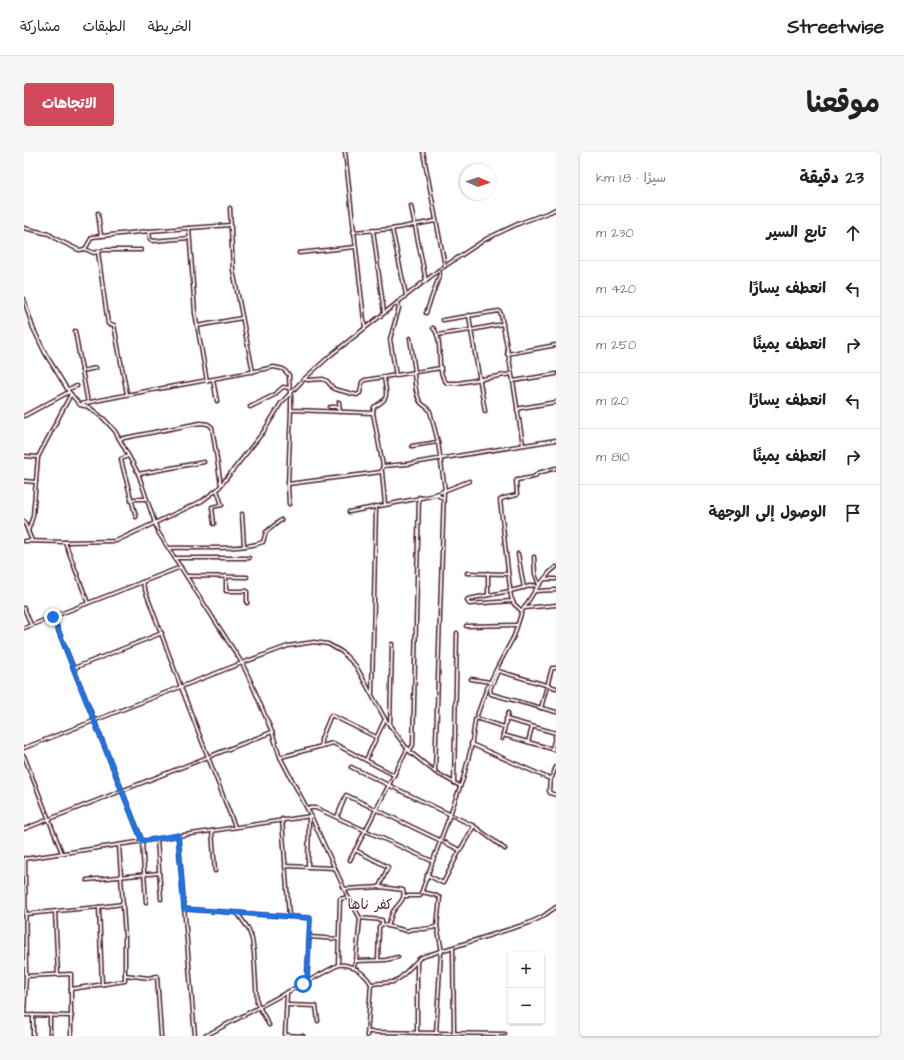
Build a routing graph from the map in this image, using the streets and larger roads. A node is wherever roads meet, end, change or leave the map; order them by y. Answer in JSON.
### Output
{"nodes":[{"id":1,"x":345,"y":152,"type":"edge"},
{"id":2,"x":423,"y":152,"type":"edge"},
{"id":3,"x":411,"y":206,"type":"dead end"},
{"id":4,"x":230,"y":208,"type":"dead end"},
{"id":5,"x":556,"y":208,"type":"edge"},
{"id":6,"x":98,"y":213,"type":"dead end"},
{"id":7,"x":435,"y":221,"type":"junction"},
{"id":8,"x":231,"y":225,"type":"junction"},
{"id":9,"x":415,"y":225,"type":"junction"},
{"id":10,"x":24,"y":228,"type":"edge"},
{"id":11,"x":188,"y":228,"type":"junction"},
{"id":12,"x":392,"y":229,"type":"junction"},
{"id":13,"x":374,"y":230,"type":"junction"},
{"id":14,"x":149,"y":231,"type":"junction"},
{"id":15,"x":354,"y":232,"type":"junction"},
{"id":16,"x":101,"y":236,"type":"junction"},
{"id":17,"x":189,"y":238,"type":"junction"},
{"id":18,"x":355,"y":247,"type":"junction"},
{"id":19,"x":85,"y":249,"type":"junction"},
{"id":20,"x":140,"y":250,"type":"dead end"},
{"id":21,"x":98,"y":252,"type":"junction"},
{"id":22,"x":299,"y":253,"type":"dead end"},
{"id":23,"x":445,"y":266,"type":"junction"},
{"id":24,"x":440,"y":270,"type":"junction"},
{"id":25,"x":426,"y":281,"type":"junction"},
{"id":26,"x":406,"y":295,"type":"junction"},
{"id":27,"x":24,"y":299,"type":"edge"},
{"id":28,"x":398,"y":302,"type":"junction"},
{"id":29,"x":384,"y":313,"type":"junction"},
{"id":30,"x":426,"y":313,"type":"dead end"},
{"id":31,"x":469,"y":316,"type":"junction"},
{"id":32,"x":242,"y":318,"type":"junction"},
{"id":33,"x":443,"y":320,"type":"dead end"},
{"id":34,"x":503,"y":324,"type":"junction"},
{"id":35,"x":197,"y":326,"type":"junction"},
{"id":36,"x":365,"y":328,"type":"junction"},
{"id":37,"x":433,"y":328,"type":"dead end"},
{"id":38,"x":471,"y":330,"type":"junction"},
{"id":39,"x":75,"y":331,"type":"dead end"},
{"id":40,"x":437,"y":335,"type":"junction"},
{"id":41,"x":410,"y":338,"type":"dead end"},
{"id":42,"x":556,"y":345,"type":"edge"},
{"id":43,"x":507,"y":354,"type":"junction"},
{"id":44,"x":96,"y":368,"type":"dead end"},
{"id":45,"x":441,"y":368,"type":"junction"},
{"id":46,"x":82,"y":371,"type":"junction"},
{"id":47,"x":253,"y":372,"type":"junction"},
{"id":48,"x":415,"y":372,"type":"junction"},
{"id":49,"x":511,"y":374,"type":"junction"},
{"id":50,"x":556,"y":374,"type":"edge"},
{"id":51,"x":396,"y":376,"type":"junction"},
{"id":52,"x":384,"y":377,"type":"junction"},
{"id":53,"x":304,"y":379,"type":"junction"},
{"id":54,"x":213,"y":380,"type":"junction"},
{"id":55,"x":480,"y":380,"type":"junction"},
{"id":56,"x":207,"y":381,"type":"junction"},
{"id":57,"x":513,"y":381,"type":"junction"},
{"id":58,"x":77,"y":386,"type":"dead end"},
{"id":59,"x":289,"y":388,"type":"junction"},
{"id":60,"x":69,"y":392,"type":"junction"},
{"id":61,"x":127,"y":394,"type":"junction"},
{"id":62,"x":290,"y":394,"type":"junction"},
{"id":63,"x":218,"y":401,"type":"dead end"},
{"id":64,"x":339,"y":402,"type":"dead end"},
{"id":65,"x":556,"y":402,"type":"edge"},
{"id":66,"x":88,"y":403,"type":"junction"},
{"id":67,"x":80,"y":404,"type":"junction"},
{"id":68,"x":250,"y":407,"type":"dead end"},
{"id":69,"x":330,"y":407,"type":"dead end"},
{"id":70,"x":340,"y":407,"type":"junction"},
{"id":71,"x":291,"y":409,"type":"junction"},
{"id":72,"x":517,"y":410,"type":"junction"},
{"id":73,"x":485,"y":411,"type":"dead end"},
{"id":74,"x":340,"y":412,"type":"junction"},
{"id":75,"x":373,"y":412,"type":"junction"},
{"id":76,"x":24,"y":416,"type":"edge"},
{"id":77,"x":119,"y":439,"type":"junction"},
{"id":78,"x":556,"y":440,"type":"edge"},
{"id":79,"x":438,"y":442,"type":"junction"},
{"id":80,"x":523,"y":445,"type":"junction"},
{"id":81,"x":412,"y":446,"type":"dead end"},
{"id":82,"x":24,"y":456,"type":"edge"},
{"id":83,"x":128,"y":456,"type":"junction"},
{"id":84,"x":38,"y":457,"type":"junction"},
{"id":85,"x":441,"y":458,"type":"junction"},
{"id":86,"x":204,"y":462,"type":"dead end"},
{"id":87,"x":383,"y":466,"type":"junction"},
{"id":88,"x":556,"y":468,"type":"edge"},
{"id":89,"x":382,"y":471,"type":"junction"},
{"id":90,"x":138,"y":474,"type":"junction"},
{"id":91,"x":24,"y":481,"type":"edge"},
{"id":92,"x":469,"y":481,"type":"dead end"},
{"id":93,"x":36,"y":482,"type":"junction"},
{"id":94,"x":288,"y":484,"type":"junction"},
{"id":95,"x":221,"y":485,"type":"junction"},
{"id":96,"x":217,"y":490,"type":"junction"},
{"id":97,"x":444,"y":490,"type":"junction"},
{"id":98,"x":435,"y":494,"type":"junction"},
{"id":99,"x":419,"y":497,"type":"junction"},
{"id":100,"x":146,"y":498,"type":"junction"},
{"id":101,"x":443,"y":498,"type":"junction"},
{"id":102,"x":132,"y":501,"type":"junction"},
{"id":103,"x":289,"y":504,"type":"dead end"},
{"id":104,"x":386,"y":504,"type":"junction"},
{"id":105,"x":376,"y":506,"type":"junction"},
{"id":106,"x":349,"y":512,"type":"dead end"},
{"id":107,"x":242,"y":514,"type":"dead end"},
{"id":108,"x":136,"y":517,"type":"dead end"},
{"id":109,"x":281,"y":520,"type":"dead end"},
{"id":110,"x":24,"y":521,"type":"edge"},
{"id":111,"x":154,"y":523,"type":"junction"},
{"id":112,"x":214,"y":524,"type":"dead end"},
{"id":113,"x":28,"y":531,"type":"junction"},
{"id":114,"x":24,"y":541,"type":"edge"},
{"id":115,"x":32,"y":541,"type":"junction"},
{"id":116,"x":65,"y":542,"type":"junction"},
{"id":117,"x":244,"y":546,"type":"junction"},
{"id":118,"x":168,"y":548,"type":"junction"},
{"id":119,"x":518,"y":554,"type":"dead end"},
{"id":120,"x":534,"y":557,"type":"dead end"},
{"id":121,"x":175,"y":558,"type":"junction"},
{"id":122,"x":249,"y":558,"type":"dead end"},
{"id":123,"x":181,"y":567,"type":"junction"},
{"id":124,"x":556,"y":568,"type":"edge"},
{"id":125,"x":467,"y":573,"type":"dead end"},
{"id":126,"x":488,"y":573,"type":"junction"},
{"id":127,"x":507,"y":574,"type":"junction"},
{"id":128,"x":187,"y":576,"type":"junction"},
{"id":129,"x":226,"y":576,"type":"junction"},
{"id":130,"x":247,"y":577,"type":"dead end"},
{"id":131,"x":545,"y":578,"type":"junction"},
{"id":132,"x":556,"y":579,"type":"edge"},
{"id":133,"x":142,"y":582,"type":"junction"},
{"id":134,"x":538,"y":586,"type":"junction"},
{"id":135,"x":524,"y":588,"type":"junction"},
{"id":136,"x":556,"y":590,"type":"edge"},
{"id":137,"x":510,"y":591,"type":"junction"},
{"id":138,"x":535,"y":591,"type":"junction"},
{"id":139,"x":488,"y":595,"type":"junction"},
{"id":140,"x":512,"y":601,"type":"junction"},
{"id":141,"x":88,"y":603,"type":"junction"},
{"id":142,"x":247,"y":603,"type":"dead end"},
{"id":143,"x":556,"y":605,"type":"edge"},
{"id":144,"x":24,"y":608,"type":"edge"},
{"id":145,"x":524,"y":608,"type":"junction"},
{"id":146,"x":522,"y":611,"type":"junction"},
{"id":147,"x":53,"y":617,"type":"junction"},
{"id":148,"x":31,"y":625,"type":"junction"},
{"id":149,"x":517,"y":625,"type":"junction"},
{"id":150,"x":466,"y":626,"type":"dead end"},
{"id":151,"x":24,"y":628,"type":"edge"},
{"id":152,"x":162,"y":633,"type":"junction"},
{"id":153,"x":457,"y":633,"type":"dead end"},
{"id":154,"x":392,"y":644,"type":"dead end"},
{"id":155,"x":242,"y":663,"type":"junction"},
{"id":156,"x":73,"y":668,"type":"junction"},
{"id":157,"x":556,"y":668,"type":"edge"},
{"id":158,"x":497,"y":670,"type":"junction"},
{"id":159,"x":471,"y":679,"type":"dead end"},
{"id":160,"x":490,"y":682,"type":"junction"},
{"id":161,"x":547,"y":685,"type":"junction"},
{"id":162,"x":180,"y":687,"type":"junction"},
{"id":163,"x":556,"y":688,"type":"edge"},
{"id":164,"x":372,"y":695,"type":"junction"},
{"id":165,"x":540,"y":708,"type":"junction"},
{"id":166,"x":556,"y":712,"type":"edge"},
{"id":167,"x":508,"y":713,"type":"dead end"},
{"id":168,"x":476,"y":718,"type":"junction"},
{"id":169,"x":385,"y":719,"type":"junction"},
{"id":170,"x":506,"y":719,"type":"junction"},
{"id":171,"x":94,"y":720,"type":"junction"},
{"id":172,"x":532,"y":726,"type":"junction"},
{"id":173,"x":390,"y":727,"type":"junction"},
{"id":174,"x":504,"y":727,"type":"junction"},
{"id":175,"x":272,"y":732,"type":"junction"},
{"id":176,"x":556,"y":733,"type":"edge"},
{"id":177,"x":503,"y":735,"type":"junction"},
{"id":178,"x":376,"y":737,"type":"junction"},
{"id":179,"x":502,"y":739,"type":"dead end"},
{"id":180,"x":528,"y":742,"type":"junction"},
{"id":181,"x":471,"y":744,"type":"junction"},
{"id":182,"x":321,"y":746,"type":"junction"},
{"id":183,"x":24,"y":748,"type":"edge"},
{"id":184,"x":409,"y":749,"type":"junction"},
{"id":185,"x":552,"y":749,"type":"junction"},
{"id":186,"x":556,"y":750,"type":"edge"},
{"id":187,"x":24,"y":756,"type":"edge"},
{"id":188,"x":208,"y":757,"type":"junction"},
{"id":189,"x":280,"y":757,"type":"junction"},
{"id":190,"x":366,"y":760,"type":"junction"},
{"id":191,"x":351,"y":767,"type":"dead end"},
{"id":192,"x":556,"y":767,"type":"edge"},
{"id":193,"x":435,"y":772,"type":"junction"},
{"id":194,"x":394,"y":775,"type":"junction"},
{"id":195,"x":550,"y":778,"type":"junction"},
{"id":196,"x":454,"y":783,"type":"junction"},
{"id":197,"x":388,"y":785,"type":"junction"},
{"id":198,"x":460,"y":786,"type":"junction"},
{"id":199,"x":122,"y":790,"type":"junction"},
{"id":200,"x":556,"y":795,"type":"edge"},
{"id":201,"x":307,"y":808,"type":"junction"},
{"id":202,"x":376,"y":809,"type":"junction"},
{"id":203,"x":450,"y":814,"type":"junction"},
{"id":204,"x":310,"y":816,"type":"junction"},
{"id":205,"x":337,"y":817,"type":"junction"},
{"id":206,"x":49,"y":819,"type":"junction"},
{"id":207,"x":282,"y":819,"type":"junction"},
{"id":208,"x":474,"y":826,"type":"junction"},
{"id":209,"x":235,"y":827,"type":"junction"},
{"id":210,"x":24,"y":829,"type":"edge"},
{"id":211,"x":366,"y":830,"type":"junction"},
{"id":212,"x":212,"y":831,"type":"junction"},
{"id":213,"x":178,"y":835,"type":"junction"},
{"id":214,"x":156,"y":839,"type":"junction"},
{"id":215,"x":440,"y":840,"type":"junction"},
{"id":216,"x":142,"y":841,"type":"junction"},
{"id":217,"x":119,"y":844,"type":"junction"},
{"id":218,"x":355,"y":850,"type":"junction"},
{"id":219,"x":460,"y":850,"type":"junction"},
{"id":220,"x":505,"y":850,"type":"dead end"},
{"id":221,"x":62,"y":853,"type":"junction"},
{"id":222,"x":24,"y":858,"type":"edge"},
{"id":223,"x":350,"y":860,"type":"dead end"},
{"id":224,"x":432,"y":861,"type":"junction"},
{"id":225,"x":285,"y":866,"type":"junction"},
{"id":226,"x":308,"y":867,"type":"junction"},
{"id":227,"x":335,"y":868,"type":"junction"},
{"id":228,"x":215,"y":871,"type":"dead end"},
{"id":229,"x":159,"y":872,"type":"junction"},
{"id":230,"x":144,"y":874,"type":"junction"},
{"id":231,"x":428,"y":876,"type":"junction"},
{"id":232,"x":121,"y":877,"type":"junction"},
{"id":233,"x":87,"y":880,"type":"dead end"},
{"id":234,"x":378,"y":887,"type":"junction"},
{"id":235,"x":344,"y":889,"type":"junction"},
{"id":236,"x":422,"y":892,"type":"junction"},
{"id":237,"x":404,"y":896,"type":"junction"},
{"id":238,"x":348,"y":897,"type":"junction"},
{"id":239,"x":161,"y":900,"type":"dead end"},
{"id":240,"x":146,"y":902,"type":"dead end"},
{"id":241,"x":123,"y":904,"type":"junction"},
{"id":242,"x":556,"y":907,"type":"edge"},
{"id":243,"x":99,"y":908,"type":"junction"},
{"id":244,"x":184,"y":909,"type":"junction"},
{"id":245,"x":55,"y":912,"type":"junction"},
{"id":246,"x":238,"y":913,"type":"junction"},
{"id":247,"x":25,"y":914,"type":"junction"},
{"id":248,"x":289,"y":917,"type":"junction"},
{"id":249,"x":360,"y":918,"type":"junction"},
{"id":250,"x":382,"y":924,"type":"junction"},
{"id":251,"x":388,"y":926,"type":"junction"},
{"id":252,"x":437,"y":926,"type":"junction"},
{"id":253,"x":309,"y":937,"type":"junction"},
{"id":254,"x":338,"y":939,"type":"junction"},
{"id":255,"x":453,"y":948,"type":"junction"},
{"id":256,"x":442,"y":952,"type":"junction"},
{"id":257,"x":398,"y":957,"type":"dead end"},
{"id":258,"x":420,"y":958,"type":"junction"},
{"id":259,"x":378,"y":960,"type":"junction"},
{"id":260,"x":356,"y":961,"type":"junction"},
{"id":261,"x":338,"y":965,"type":"junction"},
{"id":262,"x":354,"y":968,"type":"junction"},
{"id":263,"x":58,"y":975,"type":"junction"},
{"id":264,"x":125,"y":975,"type":"junction"},
{"id":265,"x":26,"y":976,"type":"junction"},
{"id":266,"x":307,"y":982,"type":"junction"},
{"id":267,"x":371,"y":984,"type":"junction"},
{"id":268,"x":102,"y":985,"type":"junction"},
{"id":269,"x":71,"y":989,"type":"junction"},
{"id":270,"x":287,"y":993,"type":"junction"},
{"id":271,"x":287,"y":1005,"type":"junction"},
{"id":272,"x":259,"y":1007,"type":"junction"},
{"id":273,"x":50,"y":1015,"type":"junction"},
{"id":274,"x":33,"y":1016,"type":"junction"},
{"id":275,"x":72,"y":1016,"type":"junction"},
{"id":276,"x":318,"y":1022,"type":"dead end"},
{"id":277,"x":269,"y":1025,"type":"dead end"},
{"id":278,"x":368,"y":1032,"type":"junction"},
{"id":279,"x":396,"y":1032,"type":"junction"},
{"id":280,"x":417,"y":1033,"type":"junction"},
{"id":281,"x":436,"y":1033,"type":"junction"},
{"id":282,"x":454,"y":1033,"type":"junction"},
{"id":283,"x":504,"y":1034,"type":"dead end"},
{"id":284,"x":443,"y":1035,"type":"edge"},
{"id":285,"x":33,"y":1036,"type":"edge"},
{"id":286,"x":50,"y":1036,"type":"edge"},
{"id":287,"x":71,"y":1036,"type":"edge"},
{"id":288,"x":161,"y":1036,"type":"edge"},
{"id":289,"x":195,"y":1036,"type":"edge"},
{"id":290,"x":205,"y":1036,"type":"edge"},
{"id":291,"x":285,"y":1036,"type":"edge"},
{"id":292,"x":303,"y":1036,"type":"edge"},
{"id":293,"x":367,"y":1036,"type":"edge"},
{"id":294,"x":396,"y":1036,"type":"edge"}],
"edges":[{"from":1,"to":15,"type":"street"},
{"from":2,"to":7,"type":"street"},
{"from":3,"to":9,"type":"street"},
{"from":4,"to":8,"type":"street"},
{"from":5,"to":23,"type":"street"},
{"from":6,"to":16,"type":"street"},
{"from":7,"to":9,"type":"street"},
{"from":7,"to":23,"type":"street"},
{"from":8,"to":11,"type":"street"},
{"from":8,"to":32,"type":"street"},
{"from":9,"to":12,"type":"street"},
{"from":9,"to":25,"type":"street"},
{"from":10,"to":19,"type":"street"},
{"from":11,"to":14,"type":"street"},
{"from":11,"to":17,"type":"street"},
{"from":12,"to":13,"type":"street"},
{"from":12,"to":26,"type":"street"},
{"from":13,"to":15,"type":"street"},
{"from":13,"to":29,"type":"street"},
{"from":14,"to":16,"type":"street"},
{"from":14,"to":17,"type":"street"},
{"from":15,"to":18,"type":"street"},
{"from":16,"to":19,"type":"street"},
{"from":17,"to":35,"type":"street"},
{"from":18,"to":22,"type":"street"},
{"from":18,"to":36,"type":"street"},
{"from":19,"to":21,"type":"street"},
{"from":20,"to":21,"type":"street"},
{"from":21,"to":61,"type":"street"},
{"from":23,"to":24,"type":"street"},
{"from":24,"to":25,"type":"street"},
{"from":24,"to":30,"type":"street"},
{"from":25,"to":26,"type":"street"},
{"from":26,"to":28,"type":"street"},
{"from":27,"to":60,"type":"street"},
{"from":28,"to":29,"type":"street"},
{"from":28,"to":51,"type":"street"},
{"from":29,"to":36,"type":"street"},
{"from":31,"to":33,"type":"street"},
{"from":31,"to":34,"type":"street"},
{"from":31,"to":38,"type":"street"},
{"from":32,"to":35,"type":"street"},
{"from":32,"to":47,"type":"street"},
{"from":34,"to":38,"type":"street"},
{"from":34,"to":43,"type":"street"},
{"from":35,"to":56,"type":"street"},
{"from":36,"to":53,"type":"street"},
{"from":37,"to":40,"type":"street"},
{"from":38,"to":40,"type":"street"},
{"from":38,"to":55,"type":"street"},
{"from":39,"to":46,"type":"street"},
{"from":40,"to":45,"type":"street"},
{"from":41,"to":48,"type":"street"},
{"from":42,"to":43,"type":"street"},
{"from":43,"to":49,"type":"street"},
{"from":44,"to":46,"type":"street"},
{"from":45,"to":48,"type":"street"},
{"from":45,"to":55,"type":"street"},
{"from":46,"to":66,"type":"street"},
{"from":47,"to":54,"type":"street"},
{"from":47,"to":59,"type":"street"},
{"from":48,"to":51,"type":"street"},
{"from":48,"to":79,"type":"street"},
{"from":49,"to":55,"type":"street"},
{"from":49,"to":57,"type":"street"},
{"from":50,"to":57,"type":"street"},
{"from":51,"to":52,"type":"street"},
{"from":52,"to":53,"type":"street"},
{"from":52,"to":75,"type":"street"},
{"from":53,"to":62,"type":"street"},
{"from":54,"to":56,"type":"street"},
{"from":54,"to":63,"type":"street"},
{"from":55,"to":73,"type":"street"},
{"from":56,"to":61,"type":"street"},
{"from":57,"to":72,"type":"street"},
{"from":58,"to":60,"type":"street"},
{"from":59,"to":62,"type":"street"},
{"from":59,"to":68,"type":"street"},
{"from":60,"to":67,"type":"street"},
{"from":60,"to":76,"type":"street"},
{"from":60,"to":84,"type":"street"},
{"from":61,"to":66,"type":"street"},
{"from":62,"to":71,"type":"street"},
{"from":62,"to":95,"type":"street"},
{"from":64,"to":70,"type":"street"},
{"from":65,"to":72,"type":"street"},
{"from":66,"to":67,"type":"street"},
{"from":67,"to":77,"type":"street"},
{"from":69,"to":70,"type":"street"},
{"from":70,"to":74,"type":"street"},
{"from":71,"to":74,"type":"street"},
{"from":71,"to":94,"type":"street"},
{"from":72,"to":80,"type":"street"},
{"from":74,"to":75,"type":"street"},
{"from":75,"to":87,"type":"street"},
{"from":77,"to":83,"type":"street"},
{"from":77,"to":95,"type":"street"},
{"from":78,"to":80,"type":"street"},
{"from":79,"to":81,"type":"street"},
{"from":79,"to":85,"type":"street"},
{"from":80,"to":85,"type":"street"},
{"from":82,"to":84,"type":"street"},
{"from":83,"to":90,"type":"street"},
{"from":83,"to":102,"type":"street"},
{"from":84,"to":93,"type":"street"},
{"from":85,"to":87,"type":"street"},
{"from":85,"to":97,"type":"street"},
{"from":86,"to":90,"type":"street"},
{"from":87,"to":89,"type":"street"},
{"from":88,"to":127,"type":"street"},
{"from":89,"to":94,"type":"street"},
{"from":89,"to":104,"type":"street"},
{"from":90,"to":100,"type":"street"},
{"from":91,"to":93,"type":"street"},
{"from":92,"to":97,"type":"street"},
{"from":93,"to":113,"type":"street"},
{"from":94,"to":103,"type":"street"},
{"from":95,"to":96,"type":"street"},
{"from":96,"to":111,"type":"street"},
{"from":96,"to":112,"type":"street"},
{"from":97,"to":98,"type":"street"},
{"from":97,"to":101,"type":"street"},
{"from":98,"to":99,"type":"street"},
{"from":98,"to":101,"type":"street"},
{"from":99,"to":104,"type":"street"},
{"from":99,"to":184,"type":"street"},
{"from":100,"to":102,"type":"street"},
{"from":100,"to":111,"type":"street"},
{"from":101,"to":193,"type":"street"},
{"from":102,"to":108,"type":"street"},
{"from":104,"to":105,"type":"street"},
{"from":105,"to":106,"type":"street"},
{"from":105,"to":164,"type":"street"},
{"from":107,"to":117,"type":"street"},
{"from":109,"to":117,"type":"street"},
{"from":110,"to":113,"type":"street"},
{"from":111,"to":116,"type":"street"},
{"from":111,"to":118,"type":"street"},
{"from":113,"to":115,"type":"street"},
{"from":114,"to":115,"type":"street"},
{"from":115,"to":116,"type":"street"},
{"from":116,"to":141,"type":"street"},
{"from":117,"to":118,"type":"street"},
{"from":118,"to":121,"type":"street"},
{"from":119,"to":135,"type":"street"},
{"from":120,"to":134,"type":"street"},
{"from":121,"to":122,"type":"street"},
{"from":121,"to":123,"type":"street"},
{"from":123,"to":128,"type":"street"},
{"from":123,"to":133,"type":"street"},
{"from":124,"to":131,"type":"street"},
{"from":125,"to":126,"type":"street"},
{"from":126,"to":127,"type":"street"},
{"from":126,"to":139,"type":"street"},
{"from":127,"to":137,"type":"street"},
{"from":128,"to":129,"type":"street"},
{"from":128,"to":155,"type":"street"},
{"from":129,"to":130,"type":"street"},
{"from":129,"to":142,"type":"street"},
{"from":131,"to":132,"type":"street"},
{"from":131,"to":134,"type":"street"},
{"from":133,"to":141,"type":"street"},
{"from":133,"to":152,"type":"street"},
{"from":134,"to":135,"type":"street"},
{"from":134,"to":138,"type":"street"},
{"from":135,"to":137,"type":"street"},
{"from":136,"to":138,"type":"street"},
{"from":137,"to":139,"type":"street"},
{"from":137,"to":140,"type":"street"},
{"from":138,"to":145,"type":"street"},
{"from":139,"to":140,"type":"street"},
{"from":140,"to":146,"type":"street"},
{"from":141,"to":147,"type":"street"},
{"from":143,"to":145,"type":"street"},
{"from":144,"to":148,"type":"street"},
{"from":145,"to":146,"type":"street"},
{"from":146,"to":149,"type":"street"},
{"from":147,"to":148,"type":"street"},
{"from":147,"to":156,"type":"street"},
{"from":148,"to":151,"type":"street"},
{"from":149,"to":150,"type":"street"},
{"from":149,"to":158,"type":"street"},
{"from":152,"to":156,"type":"street"},
{"from":152,"to":162,"type":"street"},
{"from":153,"to":196,"type":"street"},
{"from":154,"to":173,"type":"street"},
{"from":155,"to":162,"type":"street"},
{"from":155,"to":164,"type":"street"},
{"from":155,"to":175,"type":"street"},
{"from":156,"to":171,"type":"street"},
{"from":157,"to":161,"type":"street"},
{"from":158,"to":160,"type":"street"},
{"from":158,"to":161,"type":"street"},
{"from":158,"to":165,"type":"street"},
{"from":159,"to":160,"type":"street"},
{"from":160,"to":168,"type":"street"},
{"from":161,"to":163,"type":"street"},
{"from":161,"to":165,"type":"street"},
{"from":162,"to":171,"type":"street"},
{"from":162,"to":188,"type":"street"},
{"from":164,"to":169,"type":"street"},
{"from":165,"to":166,"type":"street"},
{"from":167,"to":170,"type":"street"},
{"from":168,"to":174,"type":"street"},
{"from":168,"to":181,"type":"street"},
{"from":169,"to":173,"type":"street"},
{"from":169,"to":178,"type":"street"},
{"from":170,"to":172,"type":"street"},
{"from":170,"to":174,"type":"street"},
{"from":171,"to":183,"type":"street"},
{"from":171,"to":199,"type":"street"},
{"from":172,"to":176,"type":"street"},
{"from":172,"to":180,"type":"street"},
{"from":173,"to":184,"type":"street"},
{"from":174,"to":177,"type":"street"},
{"from":175,"to":188,"type":"street"},
{"from":175,"to":189,"type":"street"},
{"from":176,"to":185,"type":"street"},
{"from":177,"to":179,"type":"street"},
{"from":177,"to":180,"type":"street"},
{"from":178,"to":182,"type":"street"},
{"from":178,"to":190,"type":"street"},
{"from":180,"to":185,"type":"street"},
{"from":181,"to":195,"type":"street"},
{"from":181,"to":198,"type":"street"},
{"from":182,"to":189,"type":"street"},
{"from":182,"to":190,"type":"street"},
{"from":184,"to":193,"type":"street"},
{"from":184,"to":194,"type":"street"},
{"from":185,"to":186,"type":"street"},
{"from":187,"to":206,"type":"street"},
{"from":188,"to":199,"type":"street"},
{"from":188,"to":209,"type":"street"},
{"from":189,"to":201,"type":"street"},
{"from":190,"to":194,"type":"street"},
{"from":191,"to":197,"type":"street"},
{"from":192,"to":195,"type":"street"},
{"from":193,"to":196,"type":"street"},
{"from":194,"to":197,"type":"street"},
{"from":195,"to":200,"type":"street"},
{"from":196,"to":198,"type":"street"},
{"from":197,"to":202,"type":"street"},
{"from":197,"to":203,"type":"street"},
{"from":198,"to":203,"type":"street"},
{"from":199,"to":206,"type":"street"},
{"from":199,"to":216,"type":"street"},
{"from":201,"to":204,"type":"street"},
{"from":201,"to":205,"type":"street"},
{"from":202,"to":205,"type":"street"},
{"from":202,"to":211,"type":"street"},
{"from":202,"to":215,"type":"street"},
{"from":203,"to":208,"type":"street"},
{"from":203,"to":215,"type":"street"},
{"from":204,"to":207,"type":"street"},
{"from":204,"to":226,"type":"street"},
{"from":204,"to":227,"type":"street"},
{"from":205,"to":211,"type":"street"},
{"from":206,"to":210,"type":"street"},
{"from":206,"to":221,"type":"street"},
{"from":207,"to":209,"type":"street"},
{"from":207,"to":225,"type":"street"},
{"from":208,"to":219,"type":"street"},
{"from":208,"to":220,"type":"street"},
{"from":209,"to":212,"type":"street"},
{"from":211,"to":218,"type":"street"},
{"from":211,"to":224,"type":"street"},
{"from":212,"to":213,"type":"street"},
{"from":212,"to":228,"type":"street"},
{"from":213,"to":214,"type":"street"},
{"from":213,"to":244,"type":"street"},
{"from":214,"to":216,"type":"street"},
{"from":214,"to":229,"type":"street"},
{"from":215,"to":219,"type":"street"},
{"from":215,"to":224,"type":"street"},
{"from":216,"to":217,"type":"street"},
{"from":216,"to":230,"type":"street"},
{"from":217,"to":221,"type":"street"},
{"from":217,"to":232,"type":"street"},
{"from":218,"to":223,"type":"street"},
{"from":218,"to":234,"type":"street"},
{"from":219,"to":231,"type":"street"},
{"from":221,"to":222,"type":"street"},
{"from":222,"to":247,"type":"street"},
{"from":224,"to":231,"type":"street"},
{"from":225,"to":226,"type":"street"},
{"from":225,"to":248,"type":"street"},
{"from":226,"to":227,"type":"street"},
{"from":227,"to":235,"type":"street"},
{"from":229,"to":230,"type":"street"},
{"from":229,"to":239,"type":"street"},
{"from":230,"to":232,"type":"street"},
{"from":230,"to":240,"type":"street"},
{"from":231,"to":236,"type":"street"},
{"from":232,"to":233,"type":"street"},
{"from":232,"to":241,"type":"street"},
{"from":234,"to":235,"type":"street"},
{"from":234,"to":237,"type":"street"},
{"from":235,"to":238,"type":"street"},
{"from":236,"to":237,"type":"street"},
{"from":236,"to":252,"type":"street"},
{"from":237,"to":251,"type":"street"},
{"from":238,"to":249,"type":"street"},
{"from":238,"to":254,"type":"street"},
{"from":241,"to":243,"type":"street"},
{"from":241,"to":264,"type":"street"},
{"from":242,"to":255,"type":"street"},
{"from":243,"to":245,"type":"street"},
{"from":243,"to":268,"type":"street"},
{"from":244,"to":246,"type":"street"},
{"from":244,"to":289,"type":"street"},
{"from":245,"to":247,"type":"street"},
{"from":245,"to":263,"type":"street"},
{"from":246,"to":248,"type":"street"},
{"from":246,"to":272,"type":"street"},
{"from":247,"to":265,"type":"street"},
{"from":248,"to":253,"type":"street"},
{"from":249,"to":250,"type":"street"},
{"from":249,"to":260,"type":"street"},
{"from":250,"to":251,"type":"street"},
{"from":250,"to":259,"type":"street"},
{"from":251,"to":252,"type":"street"},
{"from":252,"to":256,"type":"street"},
{"from":253,"to":254,"type":"street"},
{"from":253,"to":266,"type":"street"},
{"from":254,"to":261,"type":"street"},
{"from":255,"to":256,"type":"street"},
{"from":255,"to":282,"type":"street"},
{"from":256,"to":258,"type":"street"},
{"from":256,"to":281,"type":"street"},
{"from":257,"to":259,"type":"street"},
{"from":258,"to":267,"type":"street"},
{"from":258,"to":280,"type":"street"},
{"from":259,"to":260,"type":"street"},
{"from":260,"to":262,"type":"street"},
{"from":261,"to":262,"type":"street"},
{"from":261,"to":266,"type":"street"},
{"from":262,"to":267,"type":"street"},
{"from":263,"to":265,"type":"street"},
{"from":263,"to":269,"type":"street"},
{"from":264,"to":268,"type":"street"},
{"from":264,"to":288,"type":"street"},
{"from":265,"to":274,"type":"street"},
{"from":266,"to":270,"type":"street"},
{"from":267,"to":278,"type":"street"},
{"from":268,"to":269,"type":"street"},
{"from":269,"to":275,"type":"street"},
{"from":270,"to":271,"type":"street"},
{"from":270,"to":272,"type":"street"},
{"from":271,"to":276,"type":"street"},
{"from":271,"to":291,"type":"street"},
{"from":272,"to":277,"type":"street"},
{"from":272,"to":290,"type":"street"},
{"from":273,"to":274,"type":"street"},
{"from":273,"to":275,"type":"street"},
{"from":273,"to":286,"type":"street"},
{"from":274,"to":285,"type":"street"},
{"from":275,"to":287,"type":"street"},
{"from":278,"to":279,"type":"street"},
{"from":278,"to":293,"type":"street"},
{"from":279,"to":280,"type":"street"},
{"from":279,"to":294,"type":"street"},
{"from":280,"to":281,"type":"street"},
{"from":281,"to":284,"type":"street"},
{"from":282,"to":283,"type":"street"},
{"from":282,"to":284,"type":"street"},
{"from":291,"to":292,"type":"street"}]}
